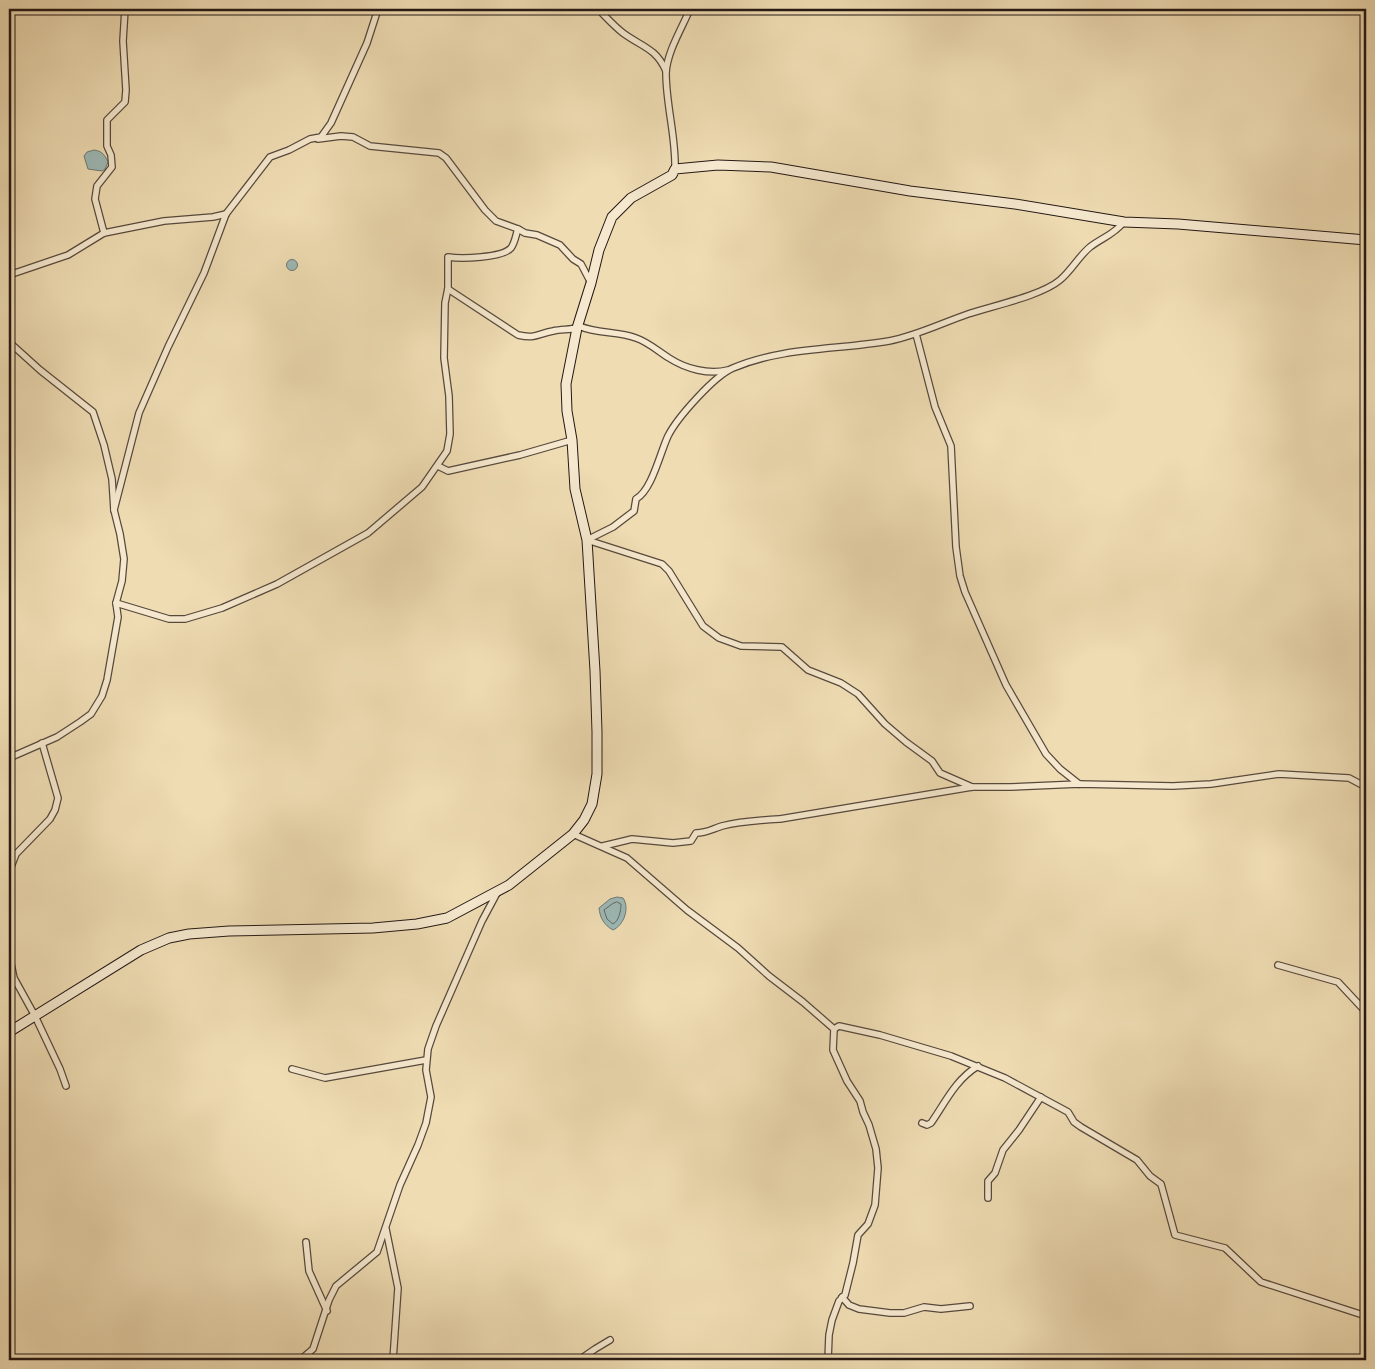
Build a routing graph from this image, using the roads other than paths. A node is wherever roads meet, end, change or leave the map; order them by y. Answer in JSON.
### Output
{"nodes":[{"id":1,"x":125,"y":9,"type":"edge"},
{"id":2,"x":378,"y":9,"type":"edge"},
{"id":3,"x":598,"y":9,"type":"edge"},
{"id":4,"x":690,"y":9,"type":"edge"},
{"id":5,"x":666,"y":73,"type":"junction"},
{"id":6,"x":310,"y":139,"type":"junction"},
{"id":7,"x":675,"y":169,"type":"junction"},
{"id":8,"x":226,"y":214,"type":"junction"},
{"id":9,"x":1124,"y":222,"type":"junction"},
{"id":10,"x":518,"y":229,"type":"junction"},
{"id":11,"x":104,"y":233,"type":"junction"},
{"id":12,"x":1366,"y":240,"type":"edge"},
{"id":13,"x":9,"y":275,"type":"edge"},
{"id":14,"x":591,"y":283,"type":"junction"},
{"id":15,"x":448,"y":289,"type":"junction"},
{"id":16,"x":578,"y":327,"type":"junction"},
{"id":17,"x":916,"y":334,"type":"junction"},
{"id":18,"x":9,"y":342,"type":"edge"},
{"id":19,"x":730,"y":369,"type":"junction"},
{"id":20,"x":572,"y":440,"type":"junction"},
{"id":21,"x":438,"y":466,"type":"junction"},
{"id":22,"x":114,"y":510,"type":"junction"},
{"id":23,"x":587,"y":540,"type":"junction"},
{"id":24,"x":116,"y":603,"type":"junction"},
{"id":25,"x":42,"y":743,"type":"junction"},
{"id":26,"x":9,"y":758,"type":"edge"},
{"id":27,"x":1079,"y":784,"type":"junction"},
{"id":28,"x":972,"y":787,"type":"junction"},
{"id":29,"x":1366,"y":787,"type":"edge"},
{"id":30,"x":573,"y":834,"type":"junction"},
{"id":31,"x":602,"y":846,"type":"junction"},
{"id":32,"x":9,"y":872,"type":"edge"},
{"id":33,"x":497,"y":893,"type":"junction"},
{"id":34,"x":9,"y":954,"type":"edge"},
{"id":35,"x":1278,"y":965,"type":"dead end"},
{"id":36,"x":1366,"y":1012,"type":"edge"},
{"id":37,"x":35,"y":1016,"type":"junction"},
{"id":38,"x":834,"y":1029,"type":"junction"},
{"id":39,"x":9,"y":1032,"type":"edge"},
{"id":40,"x":426,"y":1060,"type":"junction"},
{"id":41,"x":978,"y":1066,"type":"junction"},
{"id":42,"x":292,"y":1069,"type":"dead end"},
{"id":43,"x":66,"y":1086,"type":"dead end"},
{"id":44,"x":1041,"y":1098,"type":"junction"},
{"id":45,"x":922,"y":1123,"type":"dead end"},
{"id":46,"x":988,"y":1198,"type":"dead end"},
{"id":47,"x":386,"y":1228,"type":"junction"},
{"id":48,"x":306,"y":1242,"type":"dead end"},
{"id":49,"x":842,"y":1297,"type":"junction"},
{"id":50,"x":970,"y":1306,"type":"dead end"},
{"id":51,"x":327,"y":1311,"type":"junction"},
{"id":52,"x":1366,"y":1316,"type":"edge"},
{"id":53,"x":610,"y":1340,"type":"dead end"},
{"id":54,"x":300,"y":1360,"type":"edge"},
{"id":55,"x":393,"y":1360,"type":"edge"},
{"id":56,"x":579,"y":1360,"type":"edge"},
{"id":57,"x":828,"y":1360,"type":"edge"}],
"edges":[{"from":1,"to":11,"type":"street"},
{"from":2,"to":6,"type":"street"},
{"from":3,"to":5,"type":"street"},
{"from":4,"to":5,"type":"street"},
{"from":5,"to":7,"type":"street"},
{"from":6,"to":8,"type":"street"},
{"from":6,"to":10,"type":"street"},
{"from":7,"to":9,"type":"street"},
{"from":7,"to":14,"type":"street"},
{"from":8,"to":11,"type":"street"},
{"from":8,"to":22,"type":"street"},
{"from":9,"to":12,"type":"street"},
{"from":9,"to":17,"type":"street"},
{"from":10,"to":14,"type":"street"},
{"from":10,"to":15,"type":"street"},
{"from":11,"to":13,"type":"street"},
{"from":14,"to":16,"type":"street"},
{"from":15,"to":16,"type":"street"},
{"from":15,"to":21,"type":"street"},
{"from":16,"to":19,"type":"street"},
{"from":16,"to":20,"type":"street"},
{"from":17,"to":19,"type":"street"},
{"from":17,"to":27,"type":"street"},
{"from":18,"to":22,"type":"street"},
{"from":19,"to":23,"type":"street"},
{"from":20,"to":21,"type":"street"},
{"from":20,"to":23,"type":"street"},
{"from":21,"to":24,"type":"street"},
{"from":22,"to":24,"type":"street"},
{"from":23,"to":28,"type":"street"},
{"from":23,"to":30,"type":"street"},
{"from":24,"to":25,"type":"street"},
{"from":25,"to":26,"type":"street"},
{"from":25,"to":32,"type":"street"},
{"from":27,"to":28,"type":"street"},
{"from":27,"to":29,"type":"street"},
{"from":28,"to":31,"type":"street"},
{"from":30,"to":31,"type":"street"},
{"from":30,"to":33,"type":"street"},
{"from":31,"to":38,"type":"street"},
{"from":33,"to":37,"type":"street"},
{"from":33,"to":40,"type":"street"},
{"from":34,"to":37,"type":"street"},
{"from":35,"to":36,"type":"street"},
{"from":37,"to":39,"type":"street"},
{"from":37,"to":43,"type":"street"},
{"from":38,"to":41,"type":"street"},
{"from":38,"to":49,"type":"street"},
{"from":40,"to":42,"type":"street"},
{"from":40,"to":47,"type":"street"},
{"from":41,"to":44,"type":"street"},
{"from":41,"to":45,"type":"street"},
{"from":44,"to":46,"type":"street"},
{"from":44,"to":52,"type":"street"},
{"from":47,"to":51,"type":"street"},
{"from":47,"to":55,"type":"street"},
{"from":48,"to":51,"type":"street"},
{"from":49,"to":50,"type":"street"},
{"from":49,"to":57,"type":"street"},
{"from":51,"to":54,"type":"street"},
{"from":53,"to":56,"type":"street"}]}
